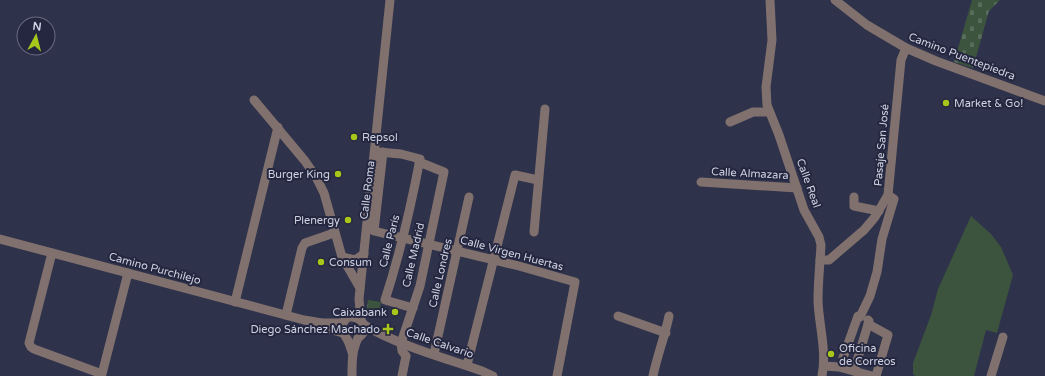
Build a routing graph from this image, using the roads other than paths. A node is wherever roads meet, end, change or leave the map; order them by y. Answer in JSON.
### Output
{"nodes":[{"id":1,"x":390,"y":0,"type":"edge"},
{"id":2,"x":770,"y":0,"type":"edge"},
{"id":3,"x":835,"y":0,"type":"edge"},
{"id":4,"x":906,"y":48,"type":"junction"},
{"id":5,"x":254,"y":100,"type":"dead end"},
{"id":6,"x":1045,"y":101,"type":"edge"},
{"id":7,"x":545,"y":109,"type":"dead end"},
{"id":8,"x":769,"y":112,"type":"junction"},
{"id":9,"x":730,"y":122,"type":"dead end"},
{"id":10,"x":278,"y":127,"type":"junction"},
{"id":11,"x":379,"y":152,"type":"junction"},
{"id":12,"x":419,"y":160,"type":"junction"},
{"id":13,"x":377,"y":170,"type":"junction"},
{"id":14,"x":538,"y":180,"type":"junction"},
{"id":15,"x":701,"y":182,"type":"dead end"},
{"id":16,"x":797,"y":188,"type":"junction"},
{"id":17,"x":888,"y":195,"type":"junction"},
{"id":18,"x":469,"y":197,"type":"dead end"},
{"id":19,"x":854,"y":197,"type":"dead end"},
{"id":20,"x":879,"y":211,"type":"junction"},
{"id":21,"x":374,"y":231,"type":"joint"},
{"id":22,"x":334,"y":232,"type":"junction"},
{"id":23,"x":534,"y":232,"type":"dead end"},
{"id":24,"x":403,"y":238,"type":"junction"},
{"id":25,"x":0,"y":239,"type":"edge"},
{"id":26,"x":429,"y":244,"type":"junction"},
{"id":27,"x":457,"y":251,"type":"junction"},
{"id":28,"x":52,"y":253,"type":"junction"},
{"id":29,"x":364,"y":254,"type":"junction"},
{"id":30,"x":342,"y":257,"type":"junction"},
{"id":31,"x":493,"y":260,"type":"junction"},
{"id":32,"x":820,"y":260,"type":"junction"},
{"id":33,"x":128,"y":273,"type":"junction"},
{"id":34,"x":360,"y":288,"type":"junction"},
{"id":35,"x":359,"y":298,"type":"junction"},
{"id":36,"x":235,"y":302,"type":"junction"},
{"id":37,"x":413,"y":308,"type":"junction"},
{"id":38,"x":286,"y":315,"type":"junction"},
{"id":39,"x":618,"y":316,"type":"dead end"},
{"id":40,"x":670,"y":316,"type":"dead end"},
{"id":41,"x":860,"y":317,"type":"junction"},
{"id":42,"x":304,"y":320,"type":"junction"},
{"id":43,"x":346,"y":320,"type":"junction"},
{"id":44,"x":868,"y":324,"type":"junction"},
{"id":45,"x":361,"y":329,"type":"junction"},
{"id":46,"x":666,"y":333,"type":"junction"},
{"id":47,"x":345,"y":335,"type":"junction"},
{"id":48,"x":1002,"y":337,"type":"dead end"},
{"id":49,"x":401,"y":343,"type":"junction"},
{"id":50,"x":415,"y":348,"type":"junction"},
{"id":51,"x":434,"y":354,"type":"junction"},
{"id":52,"x":353,"y":355,"type":"junction"},
{"id":53,"x":406,"y":356,"type":"junction"},
{"id":54,"x":842,"y":358,"type":"dead end"},
{"id":55,"x":467,"y":365,"type":"junction"},
{"id":56,"x":824,"y":366,"type":"junction"},
{"id":57,"x":854,"y":371,"type":"junction"},
{"id":58,"x":839,"y":372,"type":"edge"},
{"id":59,"x":352,"y":376,"type":"edge"},
{"id":60,"x":402,"y":376,"type":"edge"},
{"id":61,"x":492,"y":376,"type":"edge"},
{"id":62,"x":557,"y":376,"type":"edge"},
{"id":63,"x":653,"y":376,"type":"edge"},
{"id":64,"x":822,"y":376,"type":"edge"},
{"id":65,"x":872,"y":376,"type":"edge"},
{"id":66,"x":876,"y":376,"type":"edge"},
{"id":67,"x":991,"y":376,"type":"edge"}],
"edges":[{"from":1,"to":11,"type":"street"},
{"from":2,"to":8,"type":"street","name":"Calle Real"},
{"from":3,"to":4,"type":"street","name":"Camino Puentepiedra"},
{"from":4,"to":6,"type":"street","name":"Camino Puentepiedra"},
{"from":4,"to":17,"type":"street","name":"Pasaje San José"},
{"from":5,"to":10,"type":"street"},
{"from":7,"to":14,"type":"street"},
{"from":8,"to":9,"type":"street"},
{"from":8,"to":16,"type":"street","name":"Calle Real"},
{"from":10,"to":22,"type":"street"},
{"from":10,"to":36,"type":"street"},
{"from":11,"to":12,"type":"street"},
{"from":11,"to":13,"type":"street"},
{"from":12,"to":24,"type":"street","name":"Calle París"},
{"from":12,"to":26,"type":"street","name":"Calle Madrid"},
{"from":13,"to":21,"type":"street","name":"Calle Roma"},
{"from":13,"to":29,"type":"street"},
{"from":14,"to":23,"type":"street"},
{"from":14,"to":31,"type":"street"},
{"from":15,"to":16,"type":"street","name":"Calle Almazara"},
{"from":16,"to":32,"type":"street","name":"Calle Real"},
{"from":17,"to":20,"type":"street","name":"Pasaje San José"},
{"from":17,"to":41,"type":"street"},
{"from":18,"to":27,"type":"street","name":"Calle Londres"},
{"from":19,"to":20,"type":"street"},
{"from":20,"to":32,"type":"street","name":"Pasaje San José"},
{"from":21,"to":24,"type":"street","name":"Calle Virgen Huertas"},
{"from":22,"to":30,"type":"street"},
{"from":22,"to":38,"type":"street"},
{"from":24,"to":26,"type":"street","name":"Calle Virgen Huertas"},
{"from":24,"to":37,"type":"street","name":"Calle París"},
{"from":25,"to":28,"type":"street","name":"Camino Purchilejo"},
{"from":26,"to":27,"type":"street","name":"Calle Virgen Huertas"},
{"from":26,"to":37,"type":"street","name":"Calle Madrid"},
{"from":27,"to":31,"type":"street","name":"Calle Virgen Huertas"},
{"from":27,"to":51,"type":"street","name":"Calle Londres"},
{"from":28,"to":33,"type":"street","name":"Camino Purchilejo"},
{"from":28,"to":33,"type":"street"},
{"from":29,"to":30,"type":"street"},
{"from":29,"to":34,"type":"street"},
{"from":30,"to":34,"type":"street"},
{"from":31,"to":55,"type":"street"},
{"from":31,"to":62,"type":"street","name":"Calle Virgen Huertas"},
{"from":32,"to":56,"type":"street","name":"Calle Real"},
{"from":33,"to":36,"type":"street","name":"Camino Purchilejo"},
{"from":34,"to":35,"type":"street"},
{"from":35,"to":43,"type":"street"},
{"from":35,"to":45,"type":"street"},
{"from":36,"to":38,"type":"street","name":"Camino Purchilejo"},
{"from":37,"to":49,"type":"street","name":"Calle Madrid"},
{"from":38,"to":42,"type":"street","name":"Camino Purchilejo"},
{"from":39,"to":46,"type":"street"},
{"from":40,"to":46,"type":"street"},
{"from":41,"to":44,"type":"street"},
{"from":41,"to":54,"type":"street"},
{"from":42,"to":43,"type":"street","name":"Camino Purchilejo"},
{"from":42,"to":47,"type":"street","name":"Camino Purchilejo"},
{"from":43,"to":45,"type":"street"},
{"from":43,"to":47,"type":"street"},
{"from":44,"to":57,"type":"street"},
{"from":44,"to":66,"type":"street"},
{"from":45,"to":47,"type":"street"},
{"from":45,"to":49,"type":"street","name":"Calle Calvario"},
{"from":45,"to":52,"type":"street"},
{"from":46,"to":63,"type":"street"},
{"from":47,"to":52,"type":"street"},
{"from":48,"to":67,"type":"street"},
{"from":49,"to":50,"type":"street","name":"Calle Calvario"},
{"from":49,"to":53,"type":"street"},
{"from":50,"to":51,"type":"street","name":"Calle Calvario"},
{"from":50,"to":53,"type":"street"},
{"from":51,"to":55,"type":"street","name":"Calle Calvario"},
{"from":52,"to":59,"type":"street"},
{"from":53,"to":60,"type":"street"},
{"from":55,"to":61,"type":"street","name":"Calle Calvario"},
{"from":56,"to":58,"type":"street"},
{"from":56,"to":64,"type":"street","name":"Calle Real"},
{"from":57,"to":58,"type":"street"},
{"from":57,"to":65,"type":"street"}]}
